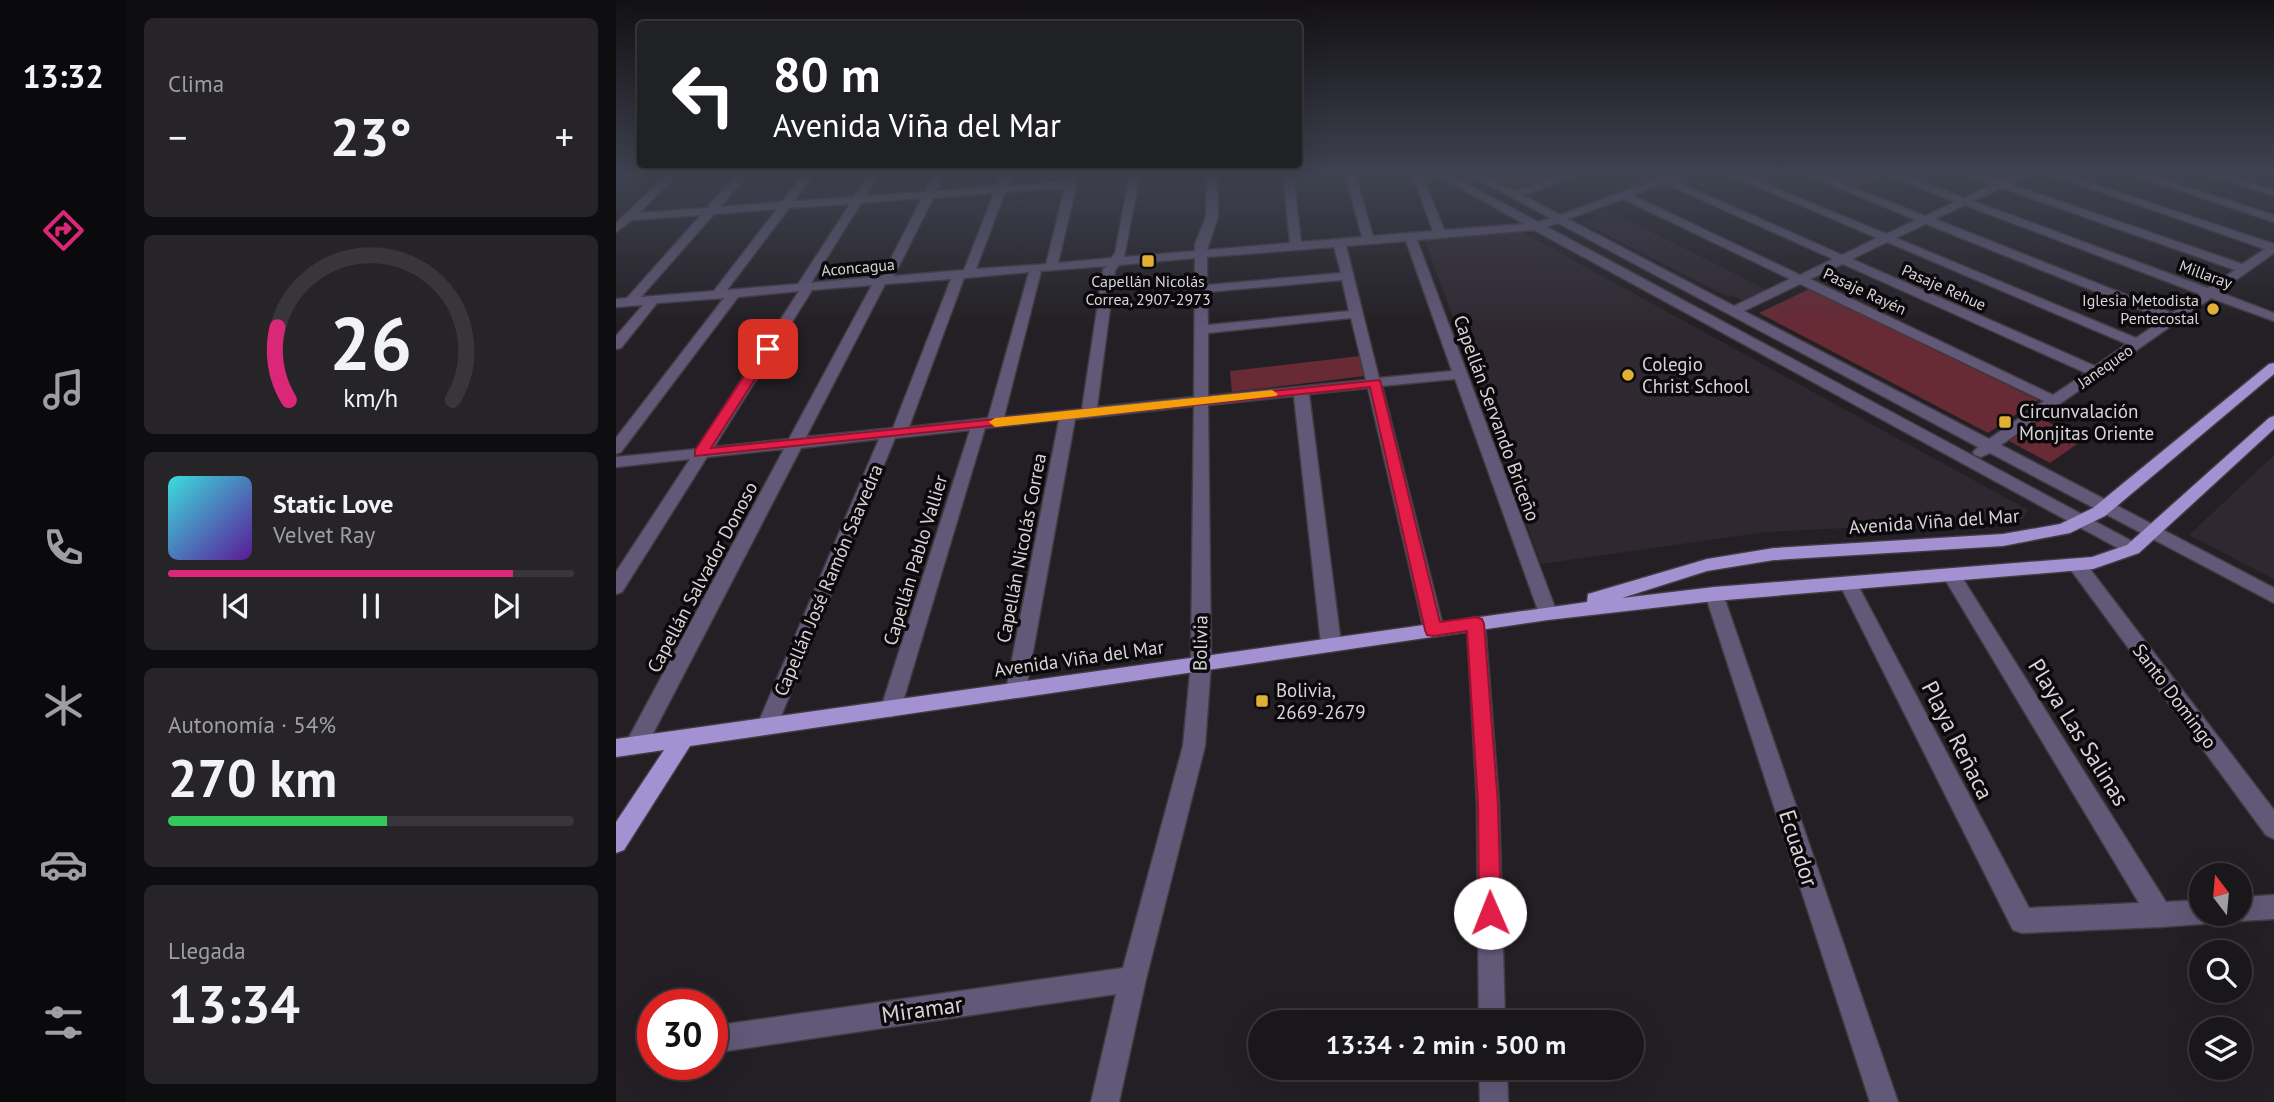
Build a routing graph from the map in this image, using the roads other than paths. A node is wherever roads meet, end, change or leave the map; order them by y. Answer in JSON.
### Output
{"nodes":[{"id":1,"x":698,"y":225,"type":"edge"},
{"id":2,"x":770,"y":225,"type":"edge"},
{"id":3,"x":842,"y":225,"type":"edge"},
{"id":4,"x":914,"y":225,"type":"edge"},
{"id":5,"x":985,"y":225,"type":"edge"},
{"id":6,"x":1061,"y":225,"type":"edge"},
{"id":7,"x":1126,"y":225,"type":"edge"},
{"id":8,"x":1208,"y":225,"type":"edge"},
{"id":9,"x":1294,"y":225,"type":"edge"},
{"id":10,"x":1364,"y":225,"type":"edge"},
{"id":11,"x":1437,"y":225,"type":"edge"},
{"id":12,"x":1571,"y":225,"type":"edge"},
{"id":13,"x":1687,"y":225,"type":"edge"},
{"id":14,"x":1767,"y":225,"type":"edge"},
{"id":15,"x":1856,"y":225,"type":"edge"},
{"id":16,"x":1914,"y":225,"type":"edge"},
{"id":17,"x":1940,"y":225,"type":"edge"},
{"id":18,"x":2029,"y":225,"type":"edge"},
{"id":19,"x":2119,"y":225,"type":"edge"},
{"id":20,"x":2207,"y":225,"type":"edge"},
{"id":21,"x":1539,"y":226,"type":"joint"},
{"id":22,"x":1440,"y":234,"type":"junction"},
{"id":23,"x":1410,"y":236,"type":"junction"},
{"id":24,"x":1886,"y":238,"type":"junction"},
{"id":25,"x":1368,"y":240,"type":"junction"},
{"id":26,"x":1339,"y":242,"type":"junction"},
{"id":27,"x":1296,"y":246,"type":"junction"},
{"id":28,"x":2274,"y":248,"type":"edge"},
{"id":29,"x":1202,"y":254,"type":"junction"},
{"id":30,"x":1843,"y":259,"type":"junction"},
{"id":31,"x":1115,"y":261,"type":"junction"},
{"id":32,"x":1051,"y":266,"type":"junction"},
{"id":33,"x":1036,"y":267,"type":"junction"},
{"id":34,"x":2244,"y":269,"type":"junction"},
{"id":35,"x":964,"y":273,"type":"junction"},
{"id":36,"x":1348,"y":276,"type":"junction"},
{"id":37,"x":1800,"y":279,"type":"junction"},
{"id":38,"x":884,"y":280,"type":"junction"},
{"id":39,"x":805,"y":287,"type":"junction"},
{"id":40,"x":1202,"y":289,"type":"junction"},
{"id":41,"x":734,"y":293,"type":"junction"},
{"id":42,"x":2210,"y":293,"type":"junction"},
{"id":43,"x":718,"y":294,"type":"junction"},
{"id":44,"x":654,"y":299,"type":"junction"},
{"id":45,"x":631,"y":301,"type":"junction"},
{"id":46,"x":616,"y":303,"type":"edge"},
{"id":47,"x":1733,"y":311,"type":"junction"},
{"id":48,"x":1357,"y":314,"type":"junction"},
{"id":49,"x":2274,"y":317,"type":"edge"},
{"id":50,"x":2174,"y":318,"type":"junction"},
{"id":51,"x":1202,"y":330,"type":"junction"},
{"id":52,"x":618,"y":341,"type":"edge"},
{"id":53,"x":2137,"y":343,"type":"junction"},
{"id":54,"x":2274,"y":367,"type":"edge"},
{"id":55,"x":2096,"y":372,"type":"junction"},
{"id":56,"x":1460,"y":374,"type":"junction"},
{"id":57,"x":1376,"y":383,"type":"junction"},
{"id":58,"x":1301,"y":391,"type":"junction"},
{"id":59,"x":1202,"y":401,"type":"junction"},
{"id":60,"x":2054,"y":401,"type":"junction"},
{"id":61,"x":1089,"y":413,"type":"junction"},
{"id":62,"x":1068,"y":415,"type":"junction"},
{"id":63,"x":2274,"y":421,"type":"edge"},
{"id":64,"x":987,"y":423,"type":"junction"},
{"id":65,"x":894,"y":433,"type":"junction"},
{"id":66,"x":798,"y":443,"type":"junction"},
{"id":67,"x":1990,"y":446,"type":"junction"},
{"id":68,"x":616,"y":449,"type":"edge"},
{"id":69,"x":700,"y":453,"type":"junction"},
{"id":70,"x":1969,"y":460,"type":"junction"},
{"id":71,"x":616,"y":462,"type":"edge"},
{"id":72,"x":2105,"y":507,"type":"junction"},
{"id":73,"x":2083,"y":521,"type":"junction"},
{"id":74,"x":2151,"y":531,"type":"junction"},
{"id":75,"x":2133,"y":548,"type":"junction"},
{"id":76,"x":2077,"y":565,"type":"junction"},
{"id":77,"x":1692,"y":570,"type":"junction"},
{"id":78,"x":1952,"y":576,"type":"junction"},
{"id":79,"x":1848,"y":583,"type":"junction"},
{"id":80,"x":616,"y":587,"type":"edge"},
{"id":81,"x":1714,"y":594,"type":"junction"},
{"id":82,"x":2274,"y":596,"type":"edge"},
{"id":83,"x":1548,"y":613,"type":"junction"},
{"id":84,"x":1476,"y":624,"type":"junction"},
{"id":85,"x":1434,"y":630,"type":"junction"},
{"id":86,"x":1331,"y":644,"type":"junction"},
{"id":87,"x":1201,"y":663,"type":"junction"},
{"id":88,"x":1016,"y":690,"type":"junction"},
{"id":89,"x":891,"y":708,"type":"junction"},
{"id":90,"x":767,"y":726,"type":"junction"},
{"id":91,"x":684,"y":737,"type":"junction"},
{"id":92,"x":636,"y":745,"type":"junction"},
{"id":93,"x":616,"y":748,"type":"edge"},
{"id":94,"x":2274,"y":828,"type":"edge"},
{"id":95,"x":616,"y":842,"type":"edge"},
{"id":96,"x":2274,"y":907,"type":"edge"},
{"id":97,"x":2252,"y":908,"type":"edge"},
{"id":98,"x":2189,"y":913,"type":"edge"},
{"id":99,"x":2160,"y":915,"type":"junction"},
{"id":100,"x":1132,"y":979,"type":"junction"},
{"id":101,"x":1492,"y":1010,"type":"edge"},
{"id":102,"x":728,"y":1038,"type":"edge"},
{"id":103,"x":1493,"y":1080,"type":"edge"},
{"id":104,"x":1105,"y":1102,"type":"edge"},
{"id":105,"x":1494,"y":1102,"type":"edge"},
{"id":106,"x":1884,"y":1102,"type":"edge"}],
"edges":[{"from":1,"to":45,"type":"street"},
{"from":2,"to":43,"type":"street"},
{"from":3,"to":39,"type":"street"},
{"from":4,"to":38,"type":"street","name":"Capellán Salvador Donoso"},
{"from":5,"to":35,"type":"street","name":"Capellán José Ramón Saavedra"},
{"from":6,"to":32,"type":"street"},
{"from":7,"to":31,"type":"street"},
{"from":8,"to":29,"type":"street","name":"Bolivia"},
{"from":9,"to":27,"type":"street"},
{"from":10,"to":25,"type":"street"},
{"from":11,"to":22,"type":"street"},
{"from":12,"to":47,"type":"street"},
{"from":13,"to":37,"type":"street","name":"Pasaje Rayén"},
{"from":14,"to":30,"type":"street","name":"Pasaje Rehue"},
{"from":15,"to":24,"type":"street"},
{"from":16,"to":24,"type":"street"},
{"from":17,"to":50,"type":"street"},
{"from":18,"to":42,"type":"street","name":"Millaray"},
{"from":19,"to":34,"type":"street"},
{"from":20,"to":28,"type":"street"},
{"from":21,"to":22,"type":"street","name":"Aconcagua"},
{"from":21,"to":70,"type":"street"},
{"from":22,"to":23,"type":"street","name":"Aconcagua"},
{"from":23,"to":25,"type":"street","name":"Aconcagua"},
{"from":23,"to":56,"type":"street","name":"Capellán Servando Briceño"},
{"from":24,"to":30,"type":"street"},
{"from":24,"to":53,"type":"street"},
{"from":25,"to":26,"type":"street","name":"Aconcagua"},
{"from":26,"to":27,"type":"street","name":"Aconcagua"},
{"from":26,"to":36,"type":"street"},
{"from":27,"to":29,"type":"street","name":"Aconcagua"},
{"from":28,"to":34,"type":"street","name":"Janequeo"},
{"from":29,"to":31,"type":"street","name":"Aconcagua"},
{"from":29,"to":40,"type":"street","name":"Bolivia"},
{"from":30,"to":37,"type":"street"},
{"from":30,"to":55,"type":"street","name":"Pasaje Rehue"},
{"from":31,"to":32,"type":"street","name":"Aconcagua"},
{"from":31,"to":61,"type":"street"},
{"from":32,"to":33,"type":"street","name":"Aconcagua"},
{"from":33,"to":35,"type":"street","name":"Aconcagua"},
{"from":33,"to":64,"type":"street","name":"Capellán Pablo Vallier"},
{"from":34,"to":42,"type":"street","name":"Janequeo"},
{"from":35,"to":38,"type":"street","name":"Aconcagua"},
{"from":35,"to":65,"type":"street","name":"Capellán José Ramón Saavedra"},
{"from":36,"to":40,"type":"street"},
{"from":36,"to":48,"type":"street"},
{"from":37,"to":47,"type":"street"},
{"from":37,"to":60,"type":"street","name":"Pasaje Rayén"},
{"from":38,"to":39,"type":"street","name":"Aconcagua"},
{"from":38,"to":66,"type":"street","name":"Capellán Salvador Donoso"},
{"from":39,"to":41,"type":"street","name":"Aconcagua"},
{"from":39,"to":69,"type":"street"},
{"from":40,"to":51,"type":"street","name":"Bolivia"},
{"from":41,"to":43,"type":"street","name":"Aconcagua"},
{"from":41,"to":68,"type":"street"},
{"from":42,"to":49,"type":"street","name":"Millaray"},
{"from":42,"to":50,"type":"street","name":"Janequeo"},
{"from":43,"to":44,"type":"street","name":"Aconcagua"},
{"from":44,"to":45,"type":"street","name":"Aconcagua"},
{"from":44,"to":52,"type":"street"},
{"from":45,"to":46,"type":"street","name":"Aconcagua"},
{"from":47,"to":67,"type":"street"},
{"from":48,"to":51,"type":"street"},
{"from":48,"to":57,"type":"street"},
{"from":50,"to":53,"type":"street","name":"Janequeo"},
{"from":51,"to":59,"type":"street","name":"Bolivia"},
{"from":53,"to":55,"type":"street","name":"Janequeo"},
{"from":54,"to":72,"type":"main road","name":"Avenida Viña del Mar"},
{"from":55,"to":60,"type":"street","name":"Janequeo"},
{"from":56,"to":57,"type":"street"},
{"from":56,"to":83,"type":"street","name":"Capellán Servando Briceño"},
{"from":57,"to":58,"type":"street"},
{"from":57,"to":85,"type":"street"},
{"from":58,"to":59,"type":"street"},
{"from":58,"to":86,"type":"street"},
{"from":59,"to":61,"type":"street"},
{"from":59,"to":87,"type":"street","name":"Bolivia"},
{"from":60,"to":67,"type":"street","name":"Janequeo"},
{"from":61,"to":62,"type":"street"},
{"from":62,"to":64,"type":"street"},
{"from":62,"to":88,"type":"street","name":"Capellán Nicolás Correa"},
{"from":63,"to":74,"type":"main road","name":"Avenida Viña del Mar"},
{"from":64,"to":65,"type":"street"},
{"from":64,"to":89,"type":"street","name":"Capellán Pablo Vallier"},
{"from":65,"to":66,"type":"street"},
{"from":65,"to":90,"type":"street","name":"Capellán José Ramón Saavedra"},
{"from":66,"to":69,"type":"street"},
{"from":66,"to":92,"type":"street","name":"Capellán Salvador Donoso"},
{"from":67,"to":70,"type":"street","name":"Janequeo"},
{"from":67,"to":72,"type":"street"},
{"from":69,"to":71,"type":"street"},
{"from":69,"to":80,"type":"street"},
{"from":70,"to":73,"type":"street"},
{"from":72,"to":73,"type":"main road","name":"Avenida Viña del Mar"},
{"from":72,"to":74,"type":"street"},
{"from":73,"to":75,"type":"street"},
{"from":73,"to":77,"type":"main road","name":"Avenida Viña del Mar"},
{"from":74,"to":75,"type":"main road","name":"Avenida Viña del Mar"},
{"from":74,"to":82,"type":"street"},
{"from":75,"to":76,"type":"main road","name":"Avenida Viña del Mar"},
{"from":76,"to":78,"type":"main road","name":"Avenida Viña del Mar"},
{"from":76,"to":94,"type":"street","name":"Santo Domingo"},
{"from":77,"to":81,"type":"main road"},
{"from":77,"to":83,"type":"main road","name":"Avenida Viña del Mar"},
{"from":78,"to":79,"type":"main road","name":"Avenida Viña del Mar"},
{"from":78,"to":99,"type":"street","name":"Playa Las Salinas"},
{"from":79,"to":81,"type":"main road","name":"Avenida Viña del Mar"},
{"from":79,"to":99,"type":"street","name":"Playa Reñaca"},
{"from":81,"to":83,"type":"main road","name":"Avenida Viña del Mar"},
{"from":81,"to":106,"type":"street","name":"Ecuador"},
{"from":83,"to":84,"type":"main road","name":"Avenida Viña del Mar"},
{"from":84,"to":85,"type":"main road","name":"Avenida Viña del Mar"},
{"from":84,"to":101,"type":"street"},
{"from":85,"to":86,"type":"main road","name":"Avenida Viña del Mar"},
{"from":86,"to":87,"type":"main road","name":"Avenida Viña del Mar"},
{"from":87,"to":88,"type":"main road","name":"Avenida Viña del Mar"},
{"from":87,"to":100,"type":"street","name":"Bolivia"},
{"from":88,"to":89,"type":"main road","name":"Avenida Viña del Mar"},
{"from":89,"to":90,"type":"main road","name":"Avenida Viña del Mar"},
{"from":90,"to":91,"type":"main road","name":"Avenida Viña del Mar"},
{"from":91,"to":92,"type":"main road","name":"Avenida Viña del Mar"},
{"from":91,"to":95,"type":"main road"},
{"from":92,"to":93,"type":"main road","name":"Avenida Viña del Mar"},
{"from":96,"to":97,"type":"street"},
{"from":98,"to":99,"type":"street"},
{"from":100,"to":102,"type":"street","name":"Miramar"},
{"from":100,"to":104,"type":"street","name":"Bolivia"},
{"from":103,"to":105,"type":"street"}]}
